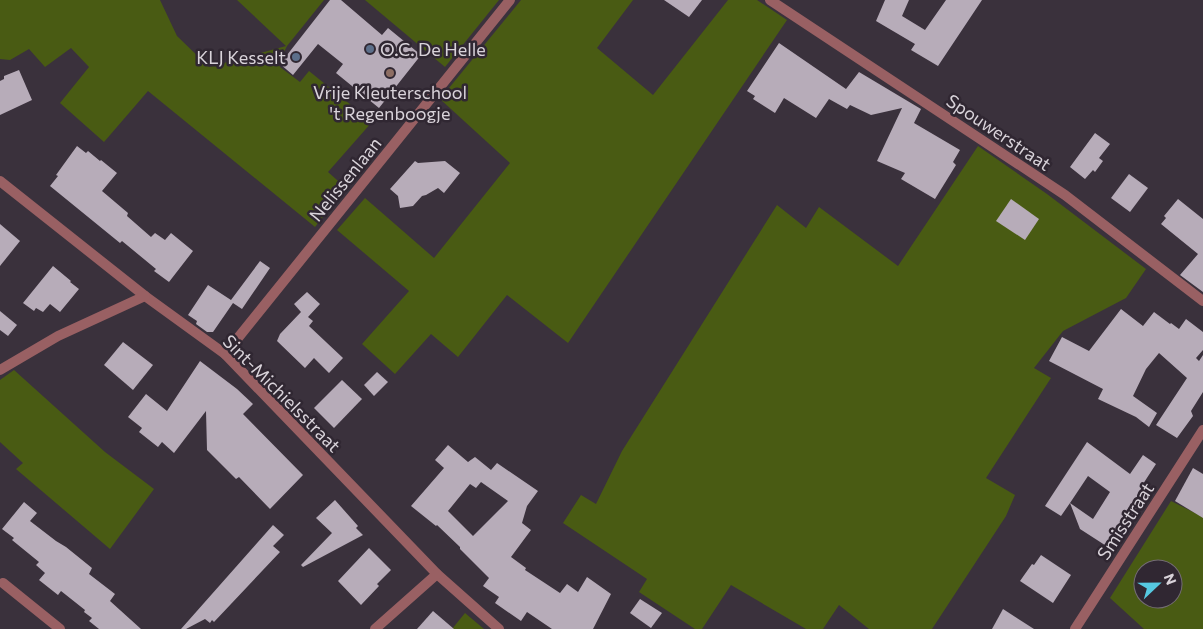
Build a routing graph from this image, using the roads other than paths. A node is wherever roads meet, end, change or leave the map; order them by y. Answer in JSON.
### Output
{"nodes":[{"id":1,"x":510,"y":0,"type":"edge"},
{"id":2,"x":770,"y":0,"type":"edge"},
{"id":3,"x":0,"y":181,"type":"edge"},
{"id":4,"x":145,"y":296,"type":"junction"},
{"id":5,"x":1203,"y":301,"type":"edge"},
{"id":6,"x":225,"y":354,"type":"junction"},
{"id":7,"x":0,"y":370,"type":"edge"},
{"id":8,"x":1203,"y":430,"type":"edge"},
{"id":9,"x":437,"y":574,"type":"junction"},
{"id":10,"x":3,"y":583,"type":"dead end"},
{"id":11,"x":60,"y":629,"type":"edge"},
{"id":12,"x":375,"y":629,"type":"edge"},
{"id":13,"x":499,"y":629,"type":"edge"},
{"id":14,"x":1075,"y":629,"type":"edge"}],
"edges":[{"from":1,"to":6,"type":"street","name":"Nelissenlaan"},
{"from":2,"to":5,"type":"street","name":"Spouwerstraat"},
{"from":3,"to":4,"type":"street","name":"Sint-Michielsstraat"},
{"from":4,"to":6,"type":"street","name":"Sint-Michielsstraat"},
{"from":4,"to":7,"type":"street"},
{"from":6,"to":9,"type":"street","name":"Sint-Michielsstraat"},
{"from":8,"to":14,"type":"street","name":"Smisstraat"},
{"from":9,"to":12,"type":"street"},
{"from":9,"to":13,"type":"street","name":"Sint-Michielsstraat"},
{"from":10,"to":11,"type":"street"}]}
